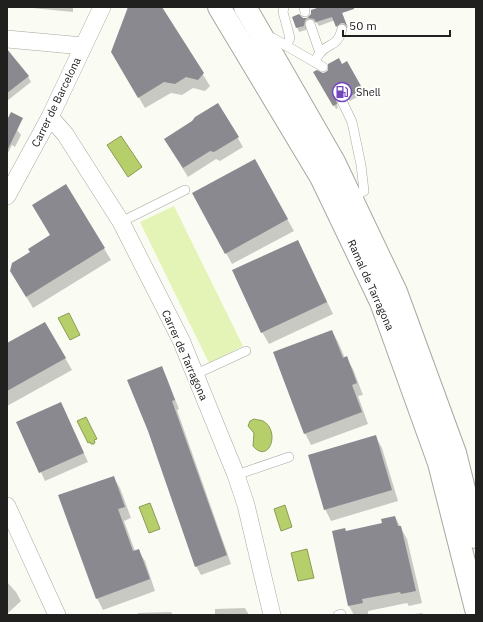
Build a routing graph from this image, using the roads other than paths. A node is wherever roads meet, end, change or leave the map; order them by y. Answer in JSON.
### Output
{"nodes":[{"id":1,"x":102,"y":7,"type":"edge"},
{"id":2,"x":219,"y":7,"type":"edge"},
{"id":3,"x":245,"y":7,"type":"edge"},
{"id":4,"x":284,"y":7,"type":"edge"},
{"id":5,"x":310,"y":24,"type":"dead end"},
{"id":6,"x":342,"y":29,"type":"dead end"},
{"id":7,"x":260,"y":33,"type":"junction"},
{"id":8,"x":7,"y":39,"type":"edge"},
{"id":9,"x":83,"y":46,"type":"junction"},
{"id":10,"x":286,"y":46,"type":"junction"},
{"id":11,"x":320,"y":53,"type":"junction"},
{"id":12,"x":342,"y":102,"type":"dead end"},
{"id":13,"x":50,"y":117,"type":"junction"},
{"id":14,"x":185,"y":190,"type":"dead end"},
{"id":15,"x":7,"y":196,"type":"edge"},
{"id":16,"x":351,"y":198,"type":"junction"},
{"id":17,"x":121,"y":222,"type":"junction"},
{"id":18,"x":246,"y":350,"type":"dead end"},
{"id":19,"x":196,"y":374,"type":"junction"},
{"id":20,"x":289,"y":457,"type":"dead end"},
{"id":21,"x":236,"y":475,"type":"junction"},
{"id":22,"x":7,"y":506,"type":"edge"},
{"id":23,"x":476,"y":537,"type":"edge"},
{"id":24,"x":476,"y":609,"type":"edge"},
{"id":25,"x":57,"y":615,"type":"edge"},
{"id":26,"x":272,"y":615,"type":"edge"}],
"edges":[{"from":1,"to":9,"type":"street","name":"Carrer de Barcelona"},
{"from":2,"to":24,"type":"main road","name":"Ramal de Tarragona"},
{"from":3,"to":7,"type":"main road","name":"Ramal de Tarragona"},
{"from":4,"to":10,"type":"lane"},
{"from":5,"to":11,"type":"lane"},
{"from":6,"to":11,"type":"lane"},
{"from":7,"to":10,"type":"lane"},
{"from":7,"to":16,"type":"main road","name":"Ramal de Tarragona"},
{"from":8,"to":9,"type":"street"},
{"from":9,"to":13,"type":"street","name":"Carrer de Barcelona"},
{"from":10,"to":11,"type":"lane"},
{"from":12,"to":16,"type":"lane"},
{"from":13,"to":15,"type":"street","name":"Carrer de Barcelona"},
{"from":13,"to":17,"type":"street","name":"Carrer de Tarragona"},
{"from":14,"to":17,"type":"lane"},
{"from":16,"to":23,"type":"main road","name":"Ramal de Tarragona"},
{"from":17,"to":19,"type":"street","name":"Carrer de Tarragona"},
{"from":18,"to":19,"type":"lane"},
{"from":19,"to":21,"type":"street","name":"Carrer de Tarragona"},
{"from":20,"to":21,"type":"lane"},
{"from":21,"to":26,"type":"street","name":"Carrer de Tarragona"},
{"from":22,"to":25,"type":"street"}]}
